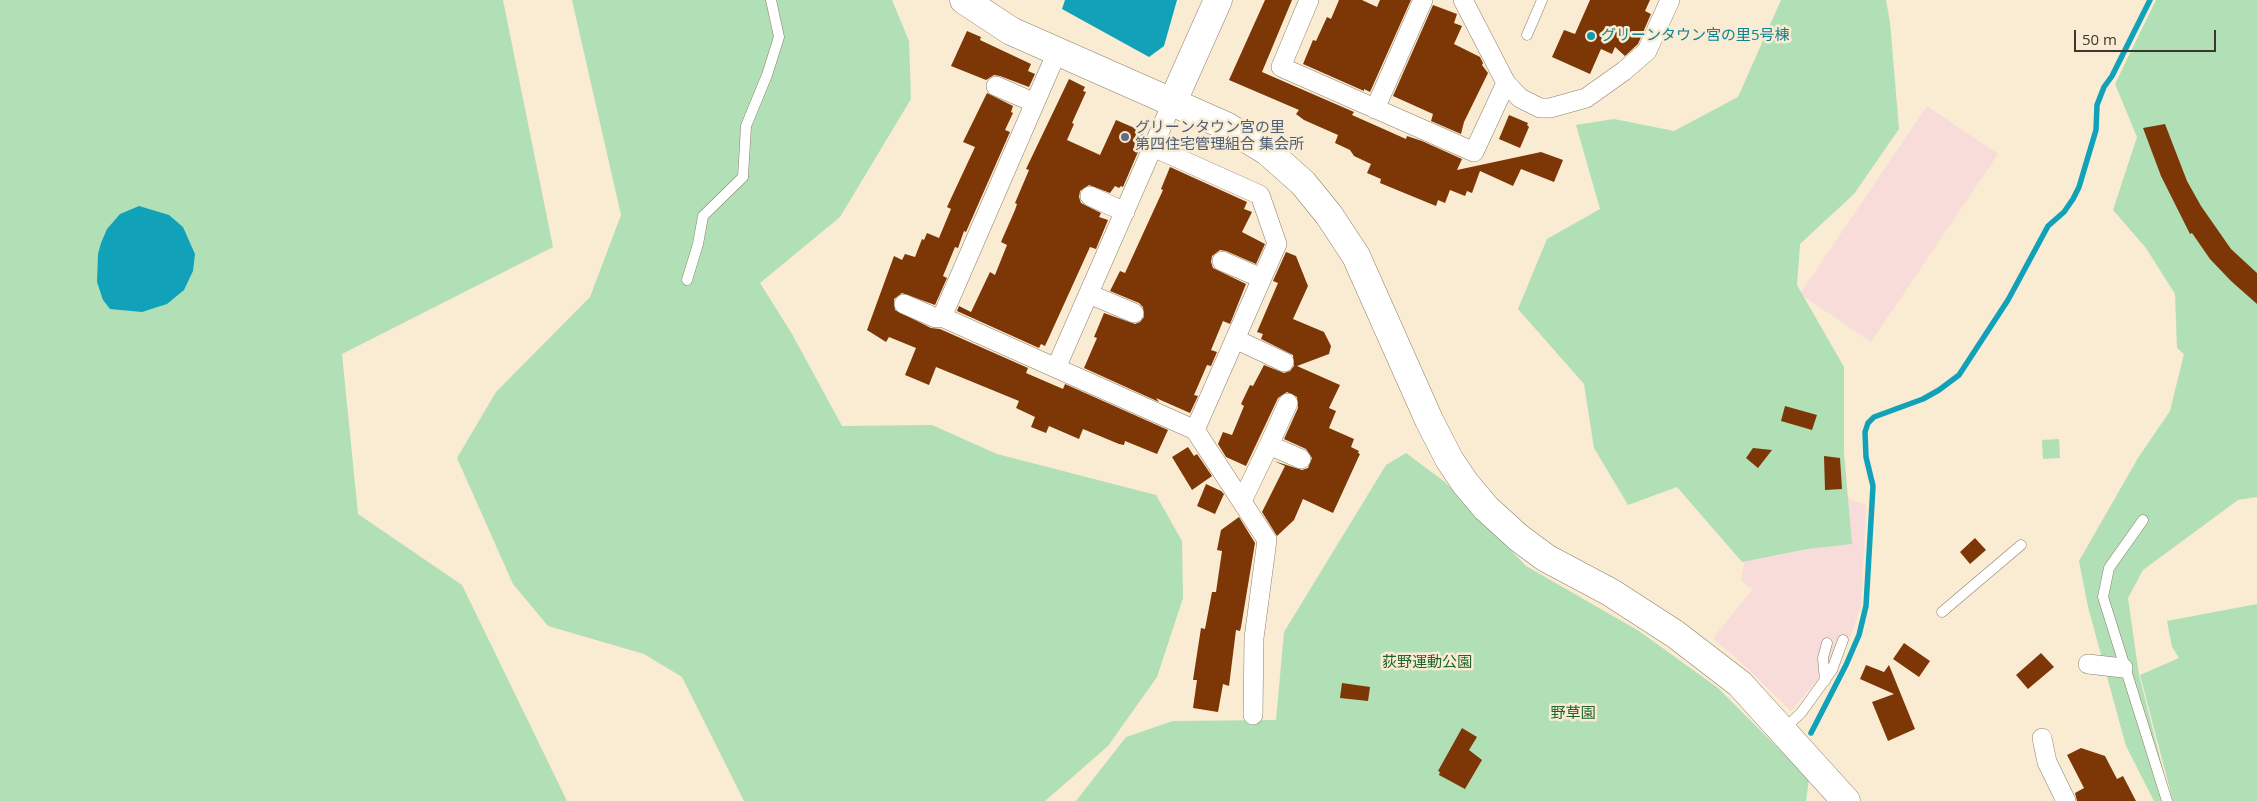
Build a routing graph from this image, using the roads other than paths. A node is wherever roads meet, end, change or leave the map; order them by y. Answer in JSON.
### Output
{"nodes":[{"id":1,"x":771,"y":0,"type":"edge"},
{"id":2,"x":964,"y":0,"type":"edge"},
{"id":3,"x":1309,"y":0,"type":"edge"},
{"id":4,"x":1423,"y":0,"type":"edge"},
{"id":5,"x":1463,"y":0,"type":"edge"},
{"id":6,"x":1542,"y":0,"type":"edge"},
{"id":7,"x":1670,"y":0,"type":"edge"},
{"id":8,"x":1222,"y":4,"type":"edge"},
{"id":9,"x":1527,"y":35,"type":"dead end"},
{"id":10,"x":1057,"y":52,"type":"junction"},
{"id":11,"x":1506,"y":83,"type":"junction"},
{"id":12,"x":996,"y":86,"type":"dead end"},
{"id":13,"x":1173,"y":101,"type":"junction"},
{"id":14,"x":1035,"y":103,"type":"junction"},
{"id":15,"x":1375,"y":109,"type":"junction"},
{"id":16,"x":1153,"y":147,"type":"junction"},
{"id":17,"x":1090,"y":196,"type":"dead end"},
{"id":18,"x":1125,"y":212,"type":"junction"},
{"id":19,"x":1222,"y":261,"type":"dead end"},
{"id":20,"x":1262,"y":278,"type":"junction"},
{"id":21,"x":688,"y":280,"type":"dead end"},
{"id":22,"x":1089,"y":294,"type":"junction"},
{"id":23,"x":904,"y":304,"type":"dead end"},
{"id":24,"x":1134,"y":313,"type":"dead end"},
{"id":25,"x":942,"y":317,"type":"junction"},
{"id":26,"x":1235,"y":339,"type":"junction"},
{"id":27,"x":1284,"y":362,"type":"dead end"},
{"id":28,"x":1056,"y":368,"type":"junction"},
{"id":29,"x":1288,"y":403,"type":"dead end"},
{"id":30,"x":1195,"y":430,"type":"junction"},
{"id":31,"x":1269,"y":445,"type":"junction"},
{"id":32,"x":1301,"y":459,"type":"dead end"},
{"id":33,"x":1242,"y":501,"type":"junction"},
{"id":34,"x":2143,"y":520,"type":"dead end"},
{"id":35,"x":2021,"y":545,"type":"dead end"},
{"id":36,"x":1942,"y":612,"type":"dead end"},
{"id":37,"x":1843,"y":640,"type":"dead end"},
{"id":38,"x":1827,"y":643,"type":"dead end"},
{"id":39,"x":2088,"y":664,"type":"dead end"},
{"id":40,"x":2124,"y":668,"type":"junction"},
{"id":41,"x":1825,"y":681,"type":"junction"},
{"id":42,"x":1253,"y":715,"type":"dead end"},
{"id":43,"x":1783,"y":730,"type":"junction"},
{"id":44,"x":2042,"y":738,"type":"dead end"},
{"id":45,"x":1846,"y":801,"type":"edge"},
{"id":46,"x":2066,"y":801,"type":"edge"},
{"id":47,"x":2167,"y":801,"type":"edge"}],
"edges":[{"from":1,"to":21,"type":"lane"},
{"from":2,"to":10,"type":"street"},
{"from":3,"to":15,"type":"street"},
{"from":4,"to":15,"type":"street"},
{"from":5,"to":11,"type":"street"},
{"from":6,"to":9,"type":"lane"},
{"from":7,"to":11,"type":"street"},
{"from":8,"to":13,"type":"street"},
{"from":10,"to":13,"type":"street"},
{"from":10,"to":14,"type":"street"},
{"from":11,"to":15,"type":"street"},
{"from":12,"to":14,"type":"street"},
{"from":13,"to":16,"type":"street"},
{"from":13,"to":43,"type":"street"},
{"from":14,"to":25,"type":"street"},
{"from":16,"to":18,"type":"street"},
{"from":16,"to":20,"type":"street"},
{"from":17,"to":18,"type":"street"},
{"from":18,"to":22,"type":"street"},
{"from":19,"to":20,"type":"street"},
{"from":20,"to":26,"type":"street"},
{"from":22,"to":24,"type":"street"},
{"from":22,"to":28,"type":"street"},
{"from":23,"to":25,"type":"street"},
{"from":25,"to":28,"type":"street"},
{"from":26,"to":27,"type":"street"},
{"from":26,"to":30,"type":"street"},
{"from":28,"to":30,"type":"street"},
{"from":29,"to":31,"type":"street"},
{"from":30,"to":33,"type":"street"},
{"from":31,"to":32,"type":"street"},
{"from":31,"to":33,"type":"street"},
{"from":33,"to":42,"type":"street"},
{"from":34,"to":40,"type":"lane"},
{"from":35,"to":36,"type":"lane"},
{"from":37,"to":41,"type":"lane"},
{"from":38,"to":41,"type":"lane"},
{"from":39,"to":40,"type":"street"},
{"from":40,"to":47,"type":"lane"},
{"from":41,"to":43,"type":"lane"},
{"from":43,"to":45,"type":"street"},
{"from":44,"to":46,"type":"street"}]}
